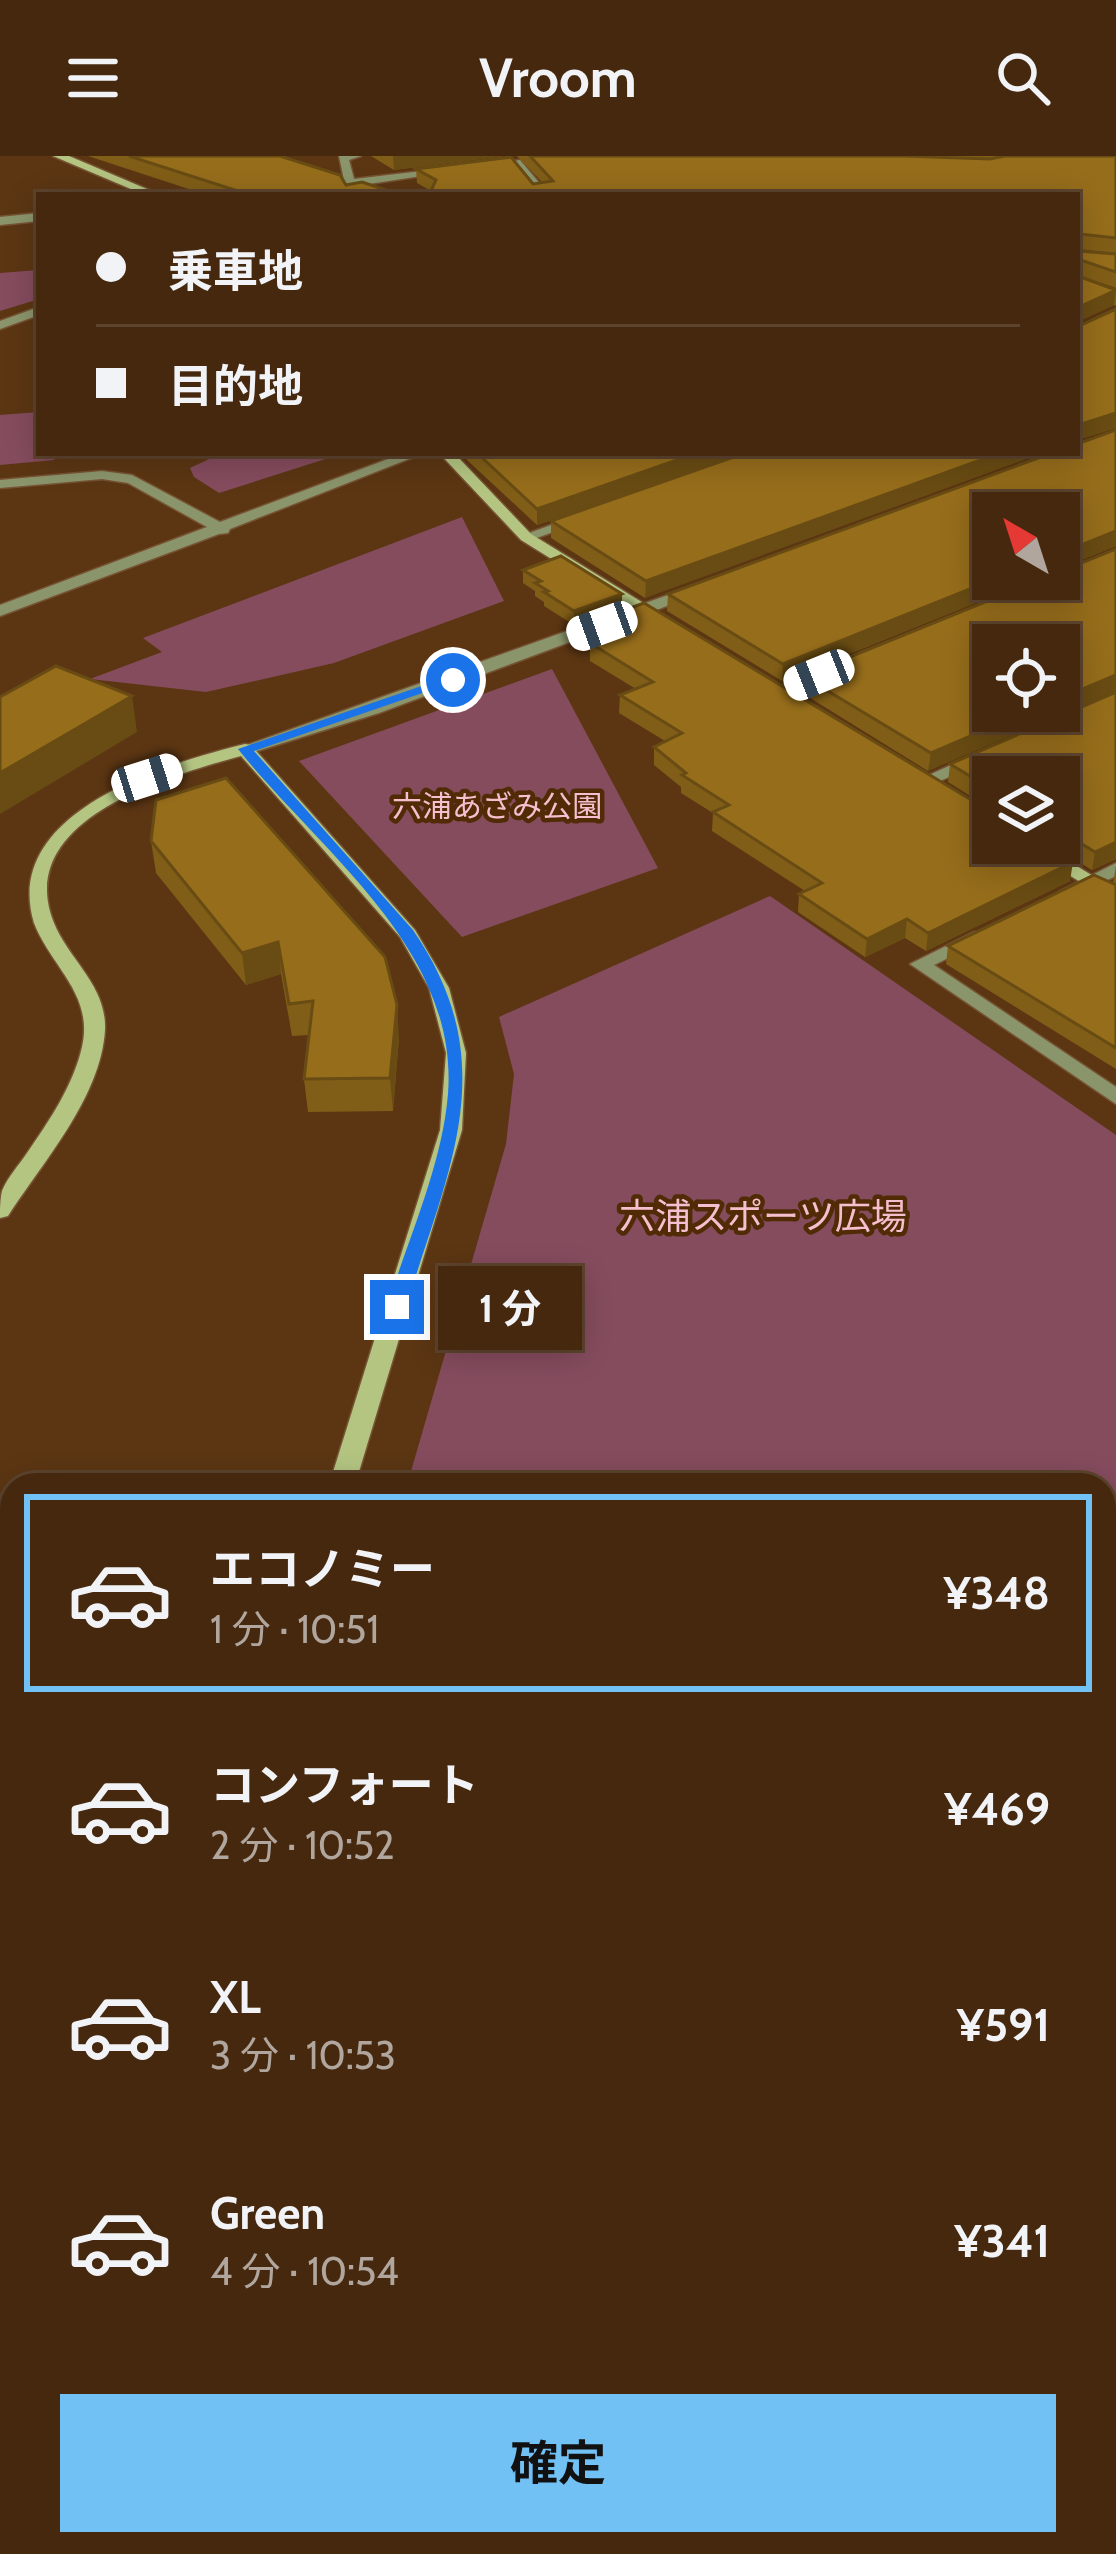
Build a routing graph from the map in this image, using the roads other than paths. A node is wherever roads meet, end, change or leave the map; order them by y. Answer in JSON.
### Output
{"nodes":[{"id":1,"x":59,"y":156,"type":"edge"},
{"id":2,"x":355,"y":156,"type":"edge"},
{"id":3,"x":351,"y":189,"type":"edge"},
{"id":4,"x":148,"y":192,"type":"edge"},
{"id":5,"x":541,"y":192,"type":"edge"},
{"id":6,"x":36,"y":217,"type":"edge"},
{"id":7,"x":0,"y":220,"type":"edge"},
{"id":8,"x":36,"y":312,"type":"edge"},
{"id":9,"x":0,"y":325,"type":"edge"},
{"id":10,"x":410,"y":456,"type":"edge"},
{"id":11,"x":453,"y":456,"type":"edge"},
{"id":12,"x":0,"y":484,"type":"edge"},
{"id":13,"x":593,"y":514,"type":"edge"},
{"id":14,"x":223,"y":530,"type":"junction"},
{"id":15,"x":526,"y":537,"type":"junction"},
{"id":16,"x":710,"y":585,"type":"edge"},
{"id":17,"x":644,"y":610,"type":"junction"},
{"id":18,"x":0,"y":611,"type":"edge"},
{"id":19,"x":682,"y":633,"type":"edge"},
{"id":20,"x":841,"y":666,"type":"edge"},
{"id":21,"x":758,"y":680,"type":"edge"},
{"id":22,"x":777,"y":692,"type":"junction"},
{"id":23,"x":796,"y":703,"type":"edge"},
{"id":24,"x":245,"y":749,"type":"junction"},
{"id":25,"x":993,"y":751,"type":"edge"},
{"id":26,"x":906,"y":770,"type":"edge"},
{"id":27,"x":1060,"y":864,"type":"edge"},
{"id":28,"x":1116,"y":869,"type":"edge"},
{"id":29,"x":1089,"y":882,"type":"junction"},
{"id":30,"x":1116,"y":898,"type":"edge"},
{"id":31,"x":1045,"y":903,"type":"edge"},
{"id":32,"x":1003,"y":924,"type":"edge"},
{"id":33,"x":1116,"y":1097,"type":"edge"},
{"id":34,"x":0,"y":1211,"type":"edge"},
{"id":35,"x":346,"y":1473,"type":"edge"}],
"edges":[{"from":1,"to":4,"type":"street"},
{"from":2,"to":3,"type":"street"},
{"from":3,"to":5,"type":"street"},
{"from":6,"to":7,"type":"street"},
{"from":8,"to":9,"type":"street"},
{"from":10,"to":14,"type":"street"},
{"from":11,"to":15,"type":"street"},
{"from":12,"to":14,"type":"street"},
{"from":13,"to":15,"type":"street"},
{"from":14,"to":18,"type":"street"},
{"from":15,"to":17,"type":"street"},
{"from":16,"to":17,"type":"street"},
{"from":17,"to":19,"type":"street"},
{"from":17,"to":24,"type":"street"},
{"from":20,"to":22,"type":"street"},
{"from":21,"to":22,"type":"street"},
{"from":22,"to":23,"type":"street"},
{"from":24,"to":34,"type":"street"},
{"from":24,"to":35,"type":"street"},
{"from":25,"to":26,"type":"street"},
{"from":27,"to":29,"type":"street"},
{"from":28,"to":29,"type":"street"},
{"from":29,"to":30,"type":"street"},
{"from":29,"to":31,"type":"street"},
{"from":32,"to":33,"type":"street"}]}
